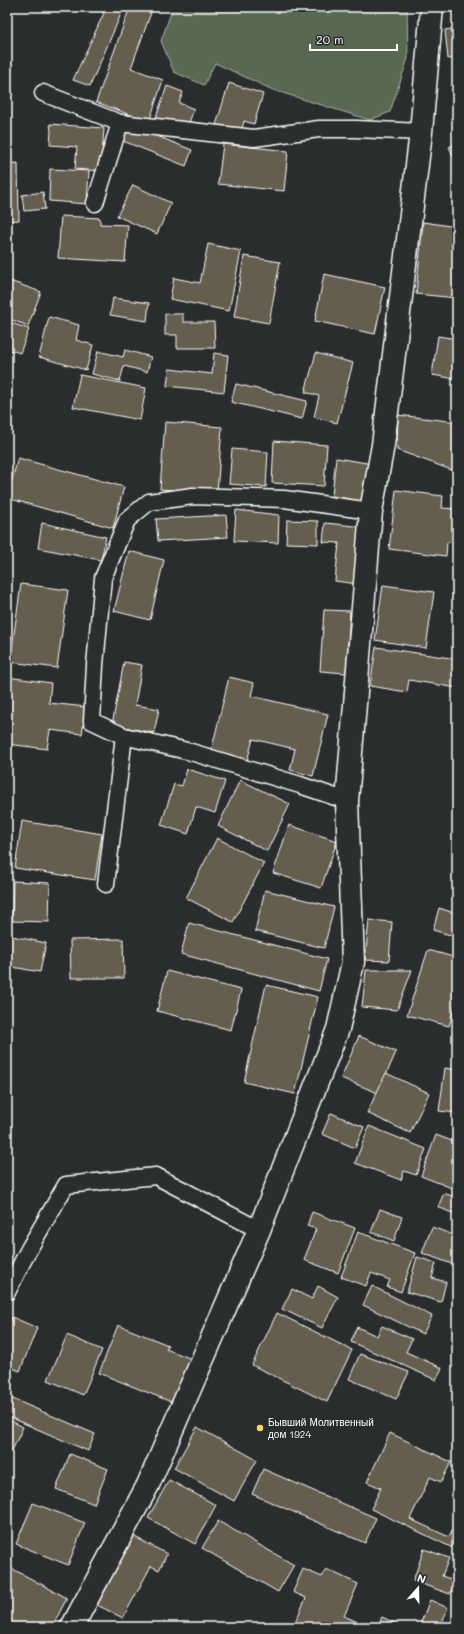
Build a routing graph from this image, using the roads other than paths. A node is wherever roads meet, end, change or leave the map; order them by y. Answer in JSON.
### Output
{"nodes":[{"id":1,"x":432,"y":7,"type":"edge"},
{"id":2,"x":43,"y":93,"type":"dead end"},
{"id":3,"x":120,"y":123,"type":"junction"},
{"id":4,"x":421,"y":132,"type":"junction"},
{"id":5,"x":95,"y":203,"type":"dead end"},
{"id":6,"x":371,"y":511,"type":"junction"},
{"id":7,"x":124,"y":736,"type":"junction"},
{"id":8,"x":347,"y":801,"type":"junction"},
{"id":9,"x":106,"y":884,"type":"dead end"},
{"id":10,"x":259,"y":1230,"type":"junction"},
{"id":11,"x":7,"y":1292,"type":"edge"},
{"id":12,"x":72,"y":1627,"type":"edge"}],
"edges":[{"from":1,"to":4,"type":"street"},
{"from":2,"to":3,"type":"lane"},
{"from":3,"to":4,"type":"lane"},
{"from":3,"to":5,"type":"lane"},
{"from":4,"to":6,"type":"street"},
{"from":6,"to":7,"type":"lane"},
{"from":6,"to":8,"type":"street"},
{"from":7,"to":8,"type":"lane"},
{"from":7,"to":9,"type":"lane"},
{"from":8,"to":10,"type":"street"},
{"from":10,"to":11,"type":"lane"},
{"from":10,"to":12,"type":"street"}]}
